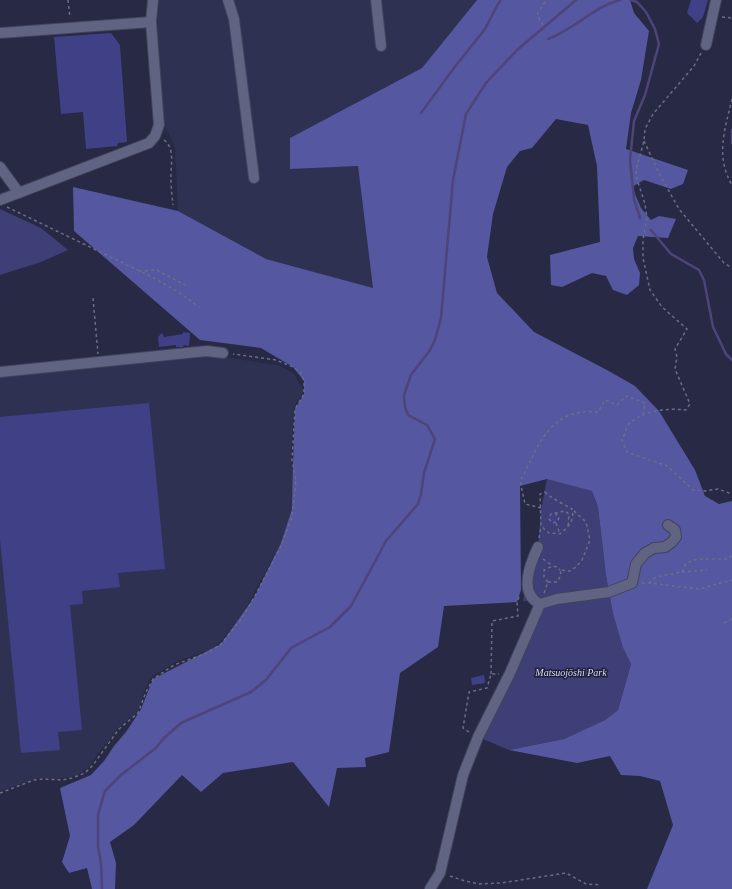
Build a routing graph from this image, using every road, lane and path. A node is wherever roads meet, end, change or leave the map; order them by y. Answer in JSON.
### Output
{"nodes":[{"id":1,"x":68,"y":0,"type":"edge"},
{"id":2,"x":153,"y":0,"type":"edge"},
{"id":3,"x":228,"y":0,"type":"edge"},
{"id":4,"x":376,"y":0,"type":"edge"},
{"id":5,"x":546,"y":0,"type":"edge"},
{"id":6,"x":716,"y":0,"type":"edge"},
{"id":7,"x":151,"y":22,"type":"junction"},
{"id":8,"x":543,"y":24,"type":"dead end"},
{"id":9,"x":70,"y":28,"type":"junction"},
{"id":10,"x":0,"y":33,"type":"edge"},
{"id":11,"x":706,"y":45,"type":"joint"},
{"id":12,"x":381,"y":46,"type":"dead end"},
{"id":13,"x":732,"y":99,"type":"edge"},
{"id":14,"x":155,"y":136,"type":"junction"},
{"id":15,"x":644,"y":141,"type":"junction"},
{"id":16,"x":0,"y":167,"type":"edge"},
{"id":17,"x":254,"y":178,"type":"dead end"},
{"id":18,"x":732,"y":185,"type":"edge"},
{"id":19,"x":19,"y":193,"type":"junction"},
{"id":20,"x":0,"y":200,"type":"edge"},
{"id":21,"x":173,"y":205,"type":"dead end"},
{"id":22,"x":732,"y":268,"type":"edge"},
{"id":23,"x":138,"y":271,"type":"junction"},
{"id":24,"x":185,"y":284,"type":"dead end"},
{"id":25,"x":93,"y":298,"type":"dead end"},
{"id":26,"x":199,"y":307,"type":"dead end"},
{"id":27,"x":223,"y":353,"type":"joint"},
{"id":28,"x":99,"y":362,"type":"junction"},
{"id":29,"x":0,"y":372,"type":"edge"},
{"id":30,"x":643,"y":414,"type":"junction"},
{"id":31,"x":732,"y":494,"type":"edge"},
{"id":32,"x":541,"y":508,"type":"junction"},
{"id":33,"x":572,"y":509,"type":"junction"},
{"id":34,"x":555,"y":513,"type":"junction"},
{"id":35,"x":556,"y":522,"type":"junction"},
{"id":36,"x":668,"y":525,"type":"dead end"},
{"id":37,"x":568,"y":527,"type":"junction"},
{"id":38,"x":560,"y":534,"type":"junction"},
{"id":39,"x":538,"y":547,"type":"dead end"},
{"id":40,"x":732,"y":556,"type":"edge"},
{"id":41,"x":560,"y":570,"type":"junction"},
{"id":42,"x":707,"y":570,"type":"dead end"},
{"id":43,"x":682,"y":572,"type":"junction"},
{"id":44,"x":732,"y":580,"type":"edge"},
{"id":45,"x":632,"y":583,"type":"junction"},
{"id":46,"x":649,"y":583,"type":"junction"},
{"id":47,"x":517,"y":602,"type":"dead end"},
{"id":48,"x":540,"y":604,"type":"junction"},
{"id":49,"x":732,"y":619,"type":"edge"},
{"id":50,"x":724,"y":623,"type":"dead end"},
{"id":51,"x":510,"y":673,"type":"junction"},
{"id":52,"x":491,"y":674,"type":"junction"},
{"id":53,"x":478,"y":737,"type":"junction"},
{"id":54,"x":0,"y":793,"type":"edge"},
{"id":55,"x":440,"y":873,"type":"junction"},
{"id":56,"x":601,"y":885,"type":"dead end"},
{"id":57,"x":430,"y":889,"type":"edge"}],
"edges":[{"from":1,"to":9,"type":"path"},
{"from":2,"to":7,"type":"street"},
{"from":3,"to":17,"type":"street"},
{"from":4,"to":12,"type":"street"},
{"from":5,"to":8,"type":"path"},
{"from":6,"to":11,"type":"street"},
{"from":7,"to":9,"type":"street"},
{"from":7,"to":14,"type":"street"},
{"from":9,"to":10,"type":"street"},
{"from":11,"to":15,"type":"path"},
{"from":13,"to":18,"type":"path"},
{"from":14,"to":19,"type":"street"},
{"from":14,"to":21,"type":"path"},
{"from":15,"to":22,"type":"path"},
{"from":15,"to":30,"type":"path"},
{"from":16,"to":19,"type":"street"},
{"from":19,"to":20,"type":"street"},
{"from":20,"to":23,"type":"path"},
{"from":23,"to":24,"type":"path"},
{"from":23,"to":26,"type":"path"},
{"from":25,"to":28,"type":"path"},
{"from":27,"to":28,"type":"street"},
{"from":27,"to":54,"type":"path"},
{"from":28,"to":29,"type":"street"},
{"from":30,"to":31,"type":"path"},
{"from":30,"to":32,"type":"path"},
{"from":32,"to":33,"type":"path"},
{"from":32,"to":38,"type":"path"},
{"from":33,"to":37,"type":"path"},
{"from":33,"to":41,"type":"path"},
{"from":34,"to":35,"type":"path"},
{"from":34,"to":35,"type":"path"},
{"from":34,"to":37,"type":"path"},
{"from":35,"to":38,"type":"path"},
{"from":36,"to":45,"type":"street"},
{"from":37,"to":38,"type":"path"},
{"from":39,"to":48,"type":"street"},
{"from":40,"to":43,"type":"path"},
{"from":41,"to":41,"type":"path"},
{"from":42,"to":43,"type":"path"},
{"from":43,"to":46,"type":"path"},
{"from":44,"to":46,"type":"path"},
{"from":45,"to":46,"type":"path"},
{"from":45,"to":48,"type":"street"},
{"from":47,"to":52,"type":"path"},
{"from":48,"to":51,"type":"street"},
{"from":49,"to":50,"type":"path"},
{"from":51,"to":52,"type":"path"},
{"from":51,"to":53,"type":"street"},
{"from":52,"to":53,"type":"path"},
{"from":53,"to":55,"type":"street"},
{"from":55,"to":56,"type":"path"},
{"from":55,"to":57,"type":"street"}]}
